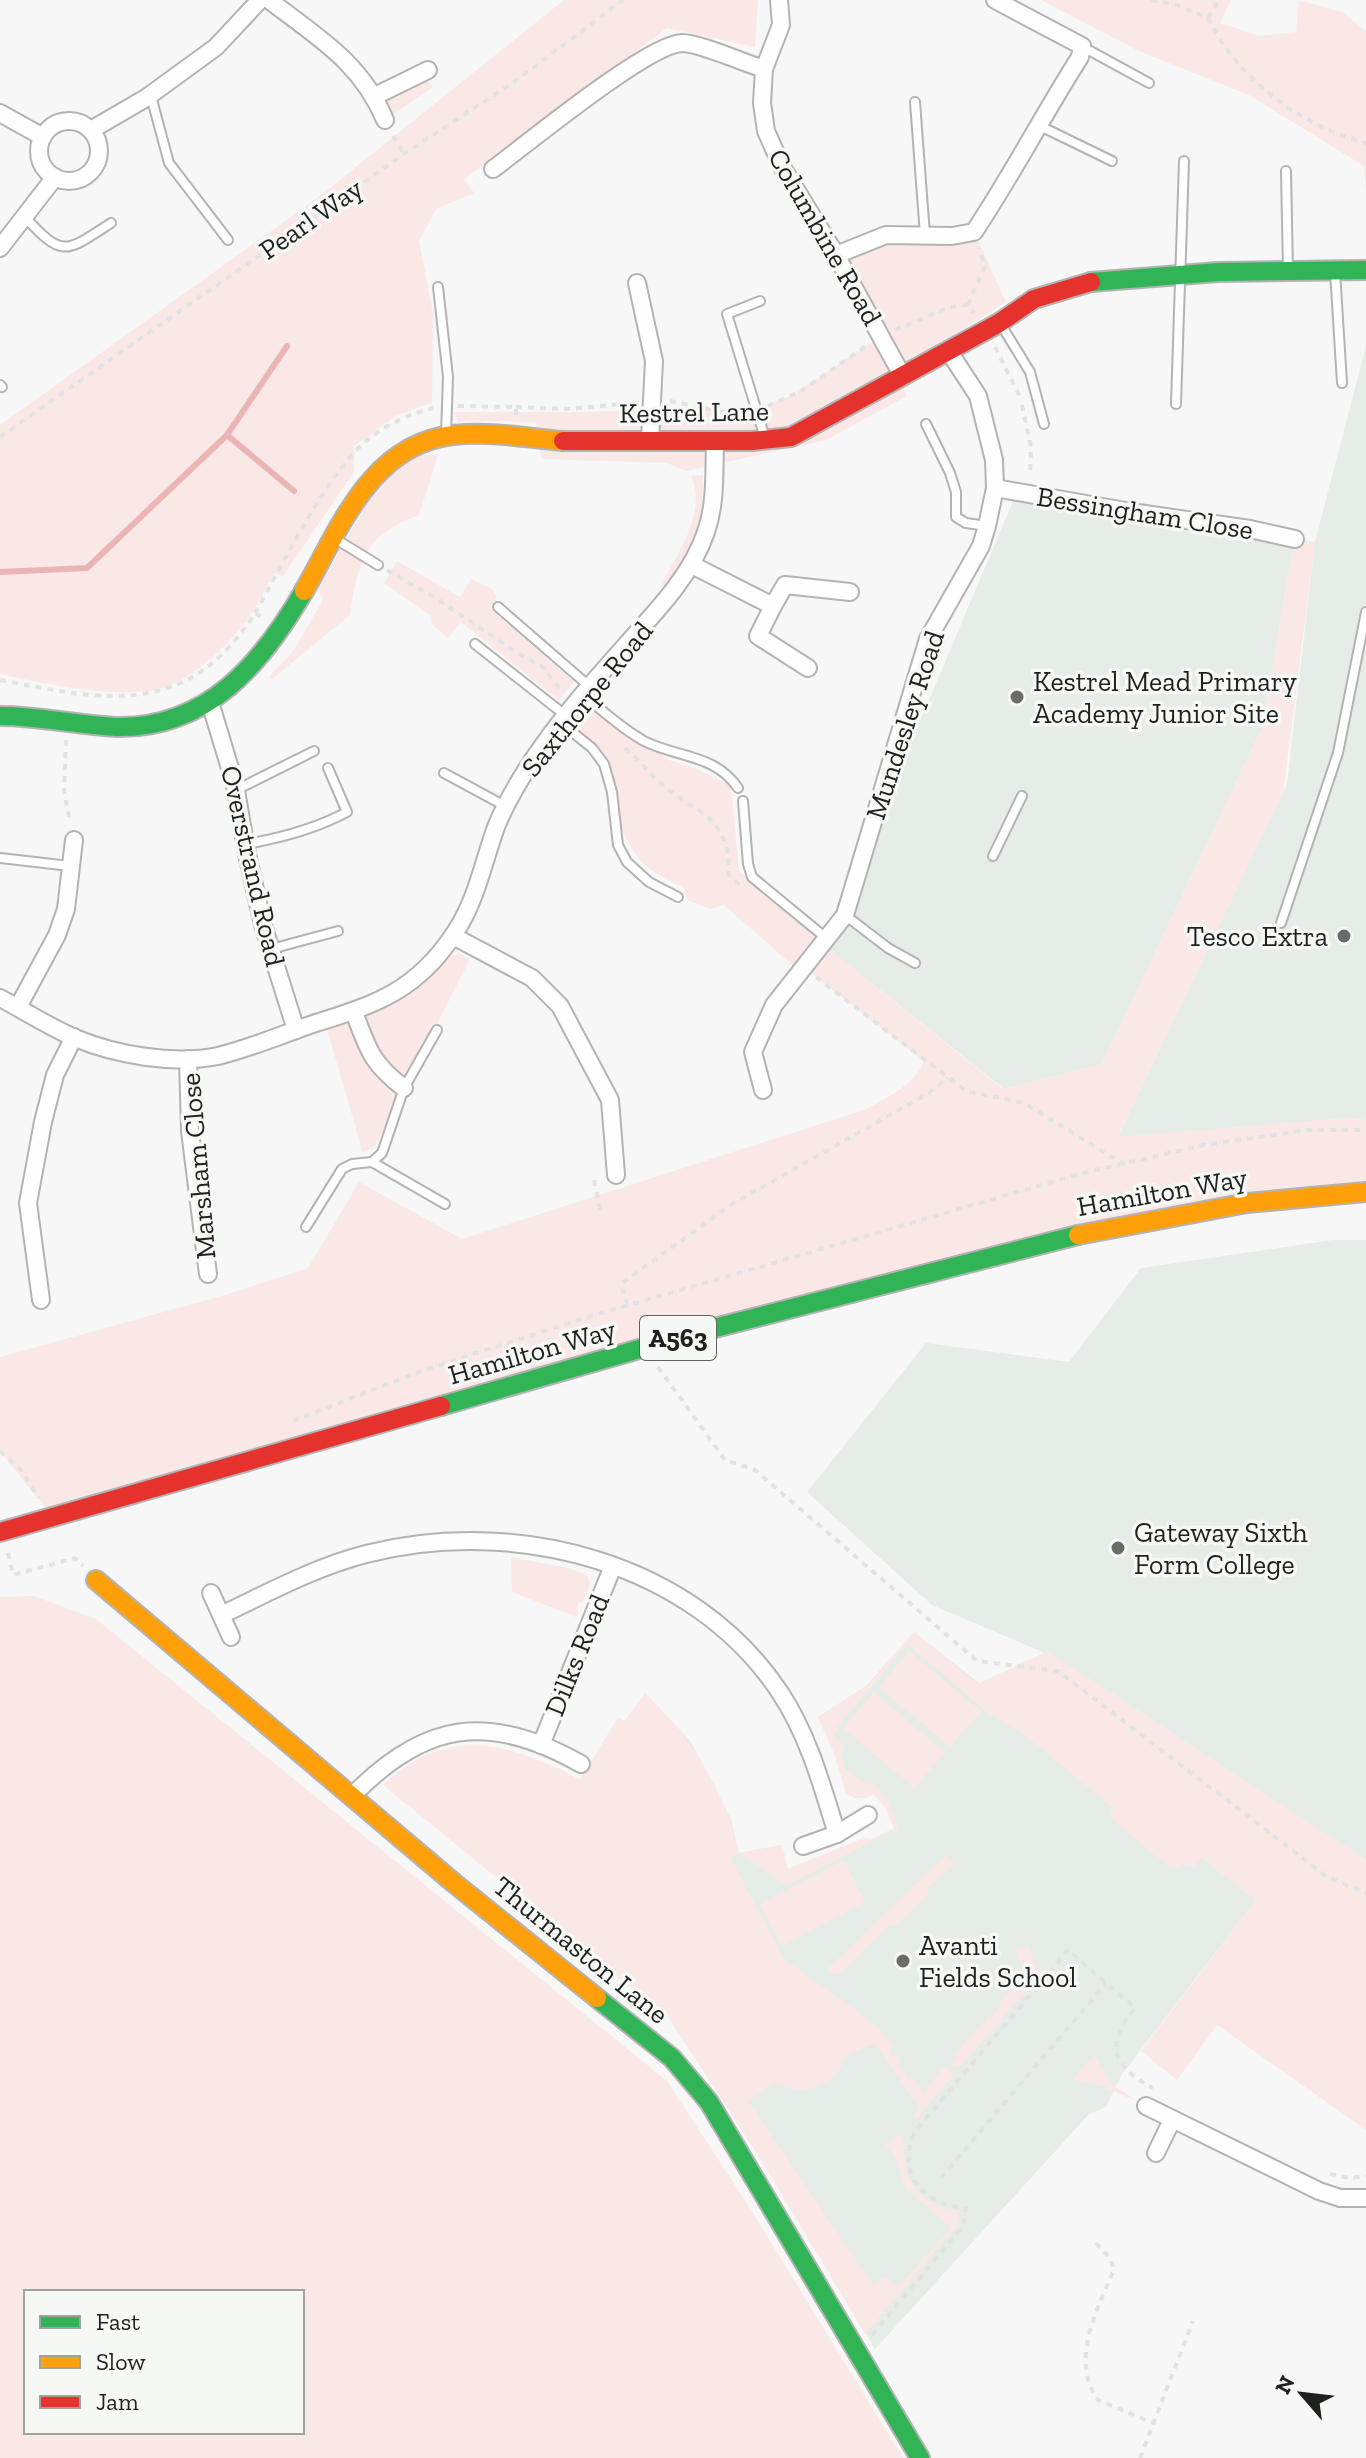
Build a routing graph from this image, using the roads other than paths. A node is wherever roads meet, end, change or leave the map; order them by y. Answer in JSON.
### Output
{"nodes":[{"id":1,"x":260,"y":0,"type":"edge"},
{"id":2,"x":269,"y":0,"type":"edge"},
{"id":3,"x":779,"y":0,"type":"edge"},
{"id":4,"x":995,"y":0,"type":"edge"},
{"id":5,"x":1082,"y":46,"type":"junction"},
{"id":6,"x":764,"y":69,"type":"junction"},
{"id":7,"x":428,"y":70,"type":"dead end"},
{"id":8,"x":1149,"y":83,"type":"dead end"},
{"id":9,"x":150,"y":95,"type":"junction"},
{"id":10,"x":375,"y":96,"type":"junction"},
{"id":11,"x":915,"y":102,"type":"dead end"},
{"id":12,"x":0,"y":113,"type":"edge"},
{"id":13,"x":385,"y":120,"type":"dead end"},
{"id":14,"x":1037,"y":125,"type":"junction"},
{"id":15,"x":91,"y":130,"type":"junction"},
{"id":16,"x":43,"y":137,"type":"junction"},
{"id":17,"x":1112,"y":161,"type":"dead end"},
{"id":18,"x":1184,"y":161,"type":"dead end"},
{"id":19,"x":493,"y":169,"type":"dead end"},
{"id":20,"x":1286,"y":171,"type":"dead end"},
{"id":21,"x":55,"y":177,"type":"junction"},
{"id":22,"x":25,"y":217,"type":"junction"},
{"id":23,"x":111,"y":223,"type":"dead end"},
{"id":24,"x":925,"y":235,"type":"junction"},
{"id":25,"x":228,"y":240,"type":"dead end"},
{"id":26,"x":0,"y":248,"type":"edge"},
{"id":27,"x":836,"y":255,"type":"junction"},
{"id":28,"x":1335,"y":270,"type":"junction"},
{"id":29,"x":1366,"y":270,"type":"edge"},
{"id":30,"x":1288,"y":271,"type":"junction"},
{"id":31,"x":1179,"y":275,"type":"junction"},
{"id":32,"x":637,"y":283,"type":"dead end"},
{"id":33,"x":438,"y":287,"type":"dead end"},
{"id":34,"x":760,"y":301,"type":"dead end"},
{"id":35,"x":992,"y":326,"type":"junction"},
{"id":36,"x":948,"y":350,"type":"junction"},
{"id":37,"x":903,"y":377,"type":"junction"},
{"id":38,"x":1342,"y":383,"type":"dead end"},
{"id":39,"x":1176,"y":404,"type":"dead end"},
{"id":40,"x":926,"y":424,"type":"dead end"},
{"id":41,"x":1044,"y":424,"type":"dead end"},
{"id":42,"x":446,"y":436,"type":"junction"},
{"id":43,"x":650,"y":440,"type":"junction"},
{"id":44,"x":766,"y":441,"type":"junction"},
{"id":45,"x":715,"y":442,"type":"junction"},
{"id":46,"x":995,"y":488,"type":"junction"},
{"id":47,"x":987,"y":526,"type":"junction"},
{"id":48,"x":334,"y":537,"type":"junction"},
{"id":49,"x":1295,"y":539,"type":"dead end"},
{"id":50,"x":378,"y":565,"type":"dead end"},
{"id":51,"x":692,"y":565,"type":"junction"},
{"id":52,"x":850,"y":592,"type":"dead end"},
{"id":53,"x":773,"y":606,"type":"junction"},
{"id":54,"x":498,"y":607,"type":"dead end"},
{"id":55,"x":1366,"y":612,"type":"edge"},
{"id":56,"x":475,"y":644,"type":"dead end"},
{"id":57,"x":808,"y":668,"type":"dead end"},
{"id":58,"x":586,"y":691,"type":"junction"},
{"id":59,"x":210,"y":702,"type":"junction"},
{"id":60,"x":0,"y":716,"type":"edge"},
{"id":61,"x":564,"y":720,"type":"junction"},
{"id":62,"x":314,"y":751,"type":"dead end"},
{"id":63,"x":328,"y":768,"type":"dead end"},
{"id":64,"x":444,"y":773,"type":"dead end"},
{"id":65,"x":738,"y":788,"type":"dead end"},
{"id":66,"x":236,"y":790,"type":"junction"},
{"id":67,"x":1022,"y":796,"type":"dead end"},
{"id":68,"x":743,"y":801,"type":"dead end"},
{"id":69,"x":506,"y":807,"type":"junction"},
{"id":70,"x":74,"y":840,"type":"road end"},
{"id":71,"x":245,"y":844,"type":"junction"},
{"id":72,"x":993,"y":856,"type":"dead end"},
{"id":73,"x":0,"y":858,"type":"edge"},
{"id":74,"x":70,"y":866,"type":"junction"},
{"id":75,"x":678,"y":897,"type":"dead end"},
{"id":76,"x":845,"y":915,"type":"junction"},
{"id":77,"x":1281,"y":923,"type":"dead end"},
{"id":78,"x":338,"y":931,"type":"dead end"},
{"id":79,"x":453,"y":936,"type":"junction"},
{"id":80,"x":827,"y":939,"type":"junction"},
{"id":81,"x":271,"y":949,"type":"junction"},
{"id":82,"x":915,"y":963,"type":"dead end"},
{"id":83,"x":0,"y":998,"type":"edge"},
{"id":84,"x":18,"y":1007,"type":"junction"},
{"id":85,"x":354,"y":1012,"type":"junction"},
{"id":86,"x":296,"y":1030,"type":"junction"},
{"id":87,"x":437,"y":1030,"type":"dead end"},
{"id":88,"x":74,"y":1037,"type":"junction"},
{"id":89,"x":188,"y":1059,"type":"junction"},
{"id":90,"x":404,"y":1088,"type":"junction"},
{"id":91,"x":763,"y":1090,"type":"dead end"},
{"id":92,"x":372,"y":1162,"type":"junction"},
{"id":93,"x":616,"y":1175,"type":"dead end"},
{"id":94,"x":1366,"y":1192,"type":"edge"},
{"id":95,"x":445,"y":1204,"type":"dead end"},
{"id":96,"x":306,"y":1227,"type":"dead end"},
{"id":97,"x":208,"y":1274,"type":"dead end"},
{"id":98,"x":41,"y":1300,"type":"dead end"},
{"id":99,"x":1,"y":1532,"type":"edge"},
{"id":100,"x":613,"y":1566,"type":"junction"},
{"id":101,"x":96,"y":1580,"type":"road end"},
{"id":102,"x":211,"y":1593,"type":"dead end"},
{"id":103,"x":221,"y":1615,"type":"junction"},
{"id":104,"x":231,"y":1637,"type":"dead end"},
{"id":105,"x":541,"y":1745,"type":"junction"},
{"id":106,"x":581,"y":1764,"type":"dead end"},
{"id":107,"x":352,"y":1796,"type":"junction"},
{"id":108,"x":868,"y":1815,"type":"dead end"},
{"id":109,"x":837,"y":1834,"type":"junction"},
{"id":110,"x":803,"y":1846,"type":"dead end"},
{"id":111,"x":1146,"y":2106,"type":"dead end"},
{"id":112,"x":1172,"y":2120,"type":"junction"},
{"id":113,"x":1156,"y":2153,"type":"dead end"},
{"id":114,"x":1366,"y":2198,"type":"edge"},
{"id":115,"x":920,"y":2458,"type":"edge"}],
"edges":[{"from":1,"to":9,"type":"street"},
{"from":2,"to":10,"type":"street"},
{"from":3,"to":6,"type":"street","name":"Columbine Road"},
{"from":4,"to":5,"type":"street"},
{"from":5,"to":8,"type":"lane"},
{"from":5,"to":14,"type":"street"},
{"from":6,"to":19,"type":"street"},
{"from":6,"to":27,"type":"street","name":"Columbine Road"},
{"from":7,"to":10,"type":"street"},
{"from":9,"to":15,"type":"street"},
{"from":9,"to":25,"type":"lane"},
{"from":10,"to":13,"type":"street"},
{"from":11,"to":24,"type":"lane"},
{"from":12,"to":16,"type":"street"},
{"from":14,"to":17,"type":"lane"},
{"from":14,"to":24,"type":"street"},
{"from":15,"to":16,"type":"street"},
{"from":15,"to":21,"type":"street"},
{"from":16,"to":21,"type":"street"},
{"from":18,"to":31,"type":"lane"},
{"from":20,"to":30,"type":"lane"},
{"from":21,"to":22,"type":"street"},
{"from":22,"to":23,"type":"lane"},
{"from":22,"to":26,"type":"street"},
{"from":24,"to":27,"type":"street"},
{"from":27,"to":37,"type":"street","name":"Columbine Road"},
{"from":28,"to":29,"type":"main road","name":"Kestrel Lane"},
{"from":28,"to":30,"type":"main road","name":"Kestrel Lane"},
{"from":28,"to":38,"type":"lane"},
{"from":30,"to":31,"type":"main road","name":"Kestrel Lane"},
{"from":31,"to":35,"type":"main road","name":"Kestrel Lane"},
{"from":31,"to":39,"type":"lane"},
{"from":32,"to":43,"type":"street"},
{"from":33,"to":42,"type":"lane"},
{"from":34,"to":44,"type":"lane"},
{"from":35,"to":36,"type":"main road","name":"Kestrel Lane"},
{"from":35,"to":41,"type":"lane"},
{"from":36,"to":37,"type":"main road","name":"Kestrel Lane"},
{"from":36,"to":46,"type":"street","name":"Mundesley Road"},
{"from":37,"to":44,"type":"main road","name":"Kestrel Lane"},
{"from":40,"to":47,"type":"lane"},
{"from":42,"to":43,"type":"main road","name":"Kestrel Lane"},
{"from":42,"to":48,"type":"main road","name":"Kestrel Lane"},
{"from":43,"to":45,"type":"main road","name":"Kestrel Lane"},
{"from":44,"to":45,"type":"main road","name":"Kestrel Lane"},
{"from":45,"to":51,"type":"street","name":"Saxthorpe Road"},
{"from":46,"to":47,"type":"street","name":"Mundesley Road"},
{"from":46,"to":49,"type":"street","name":"Bessingham Close"},
{"from":47,"to":76,"type":"street","name":"Mundesley Road"},
{"from":48,"to":50,"type":"lane"},
{"from":48,"to":59,"type":"main road","name":"Kestrel Lane"},
{"from":51,"to":53,"type":"street"},
{"from":51,"to":58,"type":"street","name":"Saxthorpe Road"},
{"from":52,"to":53,"type":"street"},
{"from":53,"to":57,"type":"street"},
{"from":54,"to":58,"type":"lane"},
{"from":55,"to":77,"type":"lane"},
{"from":56,"to":61,"type":"lane"},
{"from":58,"to":61,"type":"street","name":"Saxthorpe Road"},
{"from":58,"to":65,"type":"lane"},
{"from":59,"to":60,"type":"main road","name":"Kestrel Lane"},
{"from":59,"to":66,"type":"street","name":"Overstrand Road"},
{"from":61,"to":69,"type":"street","name":"Saxthorpe Road"},
{"from":61,"to":75,"type":"lane"},
{"from":62,"to":66,"type":"lane"},
{"from":63,"to":71,"type":"lane"},
{"from":64,"to":69,"type":"lane"},
{"from":66,"to":71,"type":"street","name":"Overstrand Road"},
{"from":67,"to":72,"type":"lane"},
{"from":68,"to":80,"type":"lane"},
{"from":69,"to":79,"type":"street","name":"Saxthorpe Road"},
{"from":70,"to":74,"type":"street"},
{"from":71,"to":81,"type":"street","name":"Overstrand Road"},
{"from":73,"to":74,"type":"lane"},
{"from":74,"to":84,"type":"street"},
{"from":76,"to":80,"type":"street","name":"Mundesley Road"},
{"from":76,"to":82,"type":"lane"},
{"from":78,"to":81,"type":"lane"},
{"from":79,"to":85,"type":"street","name":"Saxthorpe Road"},
{"from":79,"to":93,"type":"street"},
{"from":80,"to":91,"type":"street","name":"Mundesley Road"},
{"from":81,"to":86,"type":"street","name":"Overstrand Road"},
{"from":83,"to":84,"type":"street","name":"Saxthorpe Road"},
{"from":84,"to":88,"type":"street","name":"Saxthorpe Road"},
{"from":85,"to":86,"type":"street","name":"Saxthorpe Road"},
{"from":85,"to":90,"type":"street"},
{"from":86,"to":89,"type":"street","name":"Saxthorpe Road"},
{"from":87,"to":90,"type":"lane"},
{"from":88,"to":89,"type":"street","name":"Saxthorpe Road"},
{"from":88,"to":98,"type":"street"},
{"from":89,"to":97,"type":"street","name":"Marsham Close"},
{"from":90,"to":92,"type":"lane"},
{"from":92,"to":95,"type":"lane"},
{"from":92,"to":96,"type":"lane"},
{"from":94,"to":99,"type":"main road","name":"Hamilton Way","number":"A563"},
{"from":100,"to":103,"type":"street"},
{"from":100,"to":105,"type":"street","name":"Dilks Road"},
{"from":100,"to":109,"type":"street"},
{"from":101,"to":107,"type":"main road","name":"Thurmaston Lane"},
{"from":102,"to":103,"type":"street"},
{"from":103,"to":104,"type":"street"},
{"from":105,"to":106,"type":"street"},
{"from":105,"to":107,"type":"street"},
{"from":107,"to":115,"type":"main road","name":"Thurmaston Lane"},
{"from":108,"to":109,"type":"street"},
{"from":109,"to":110,"type":"street"},
{"from":111,"to":112,"type":"street"},
{"from":112,"to":113,"type":"street"},
{"from":112,"to":114,"type":"street"}]}
